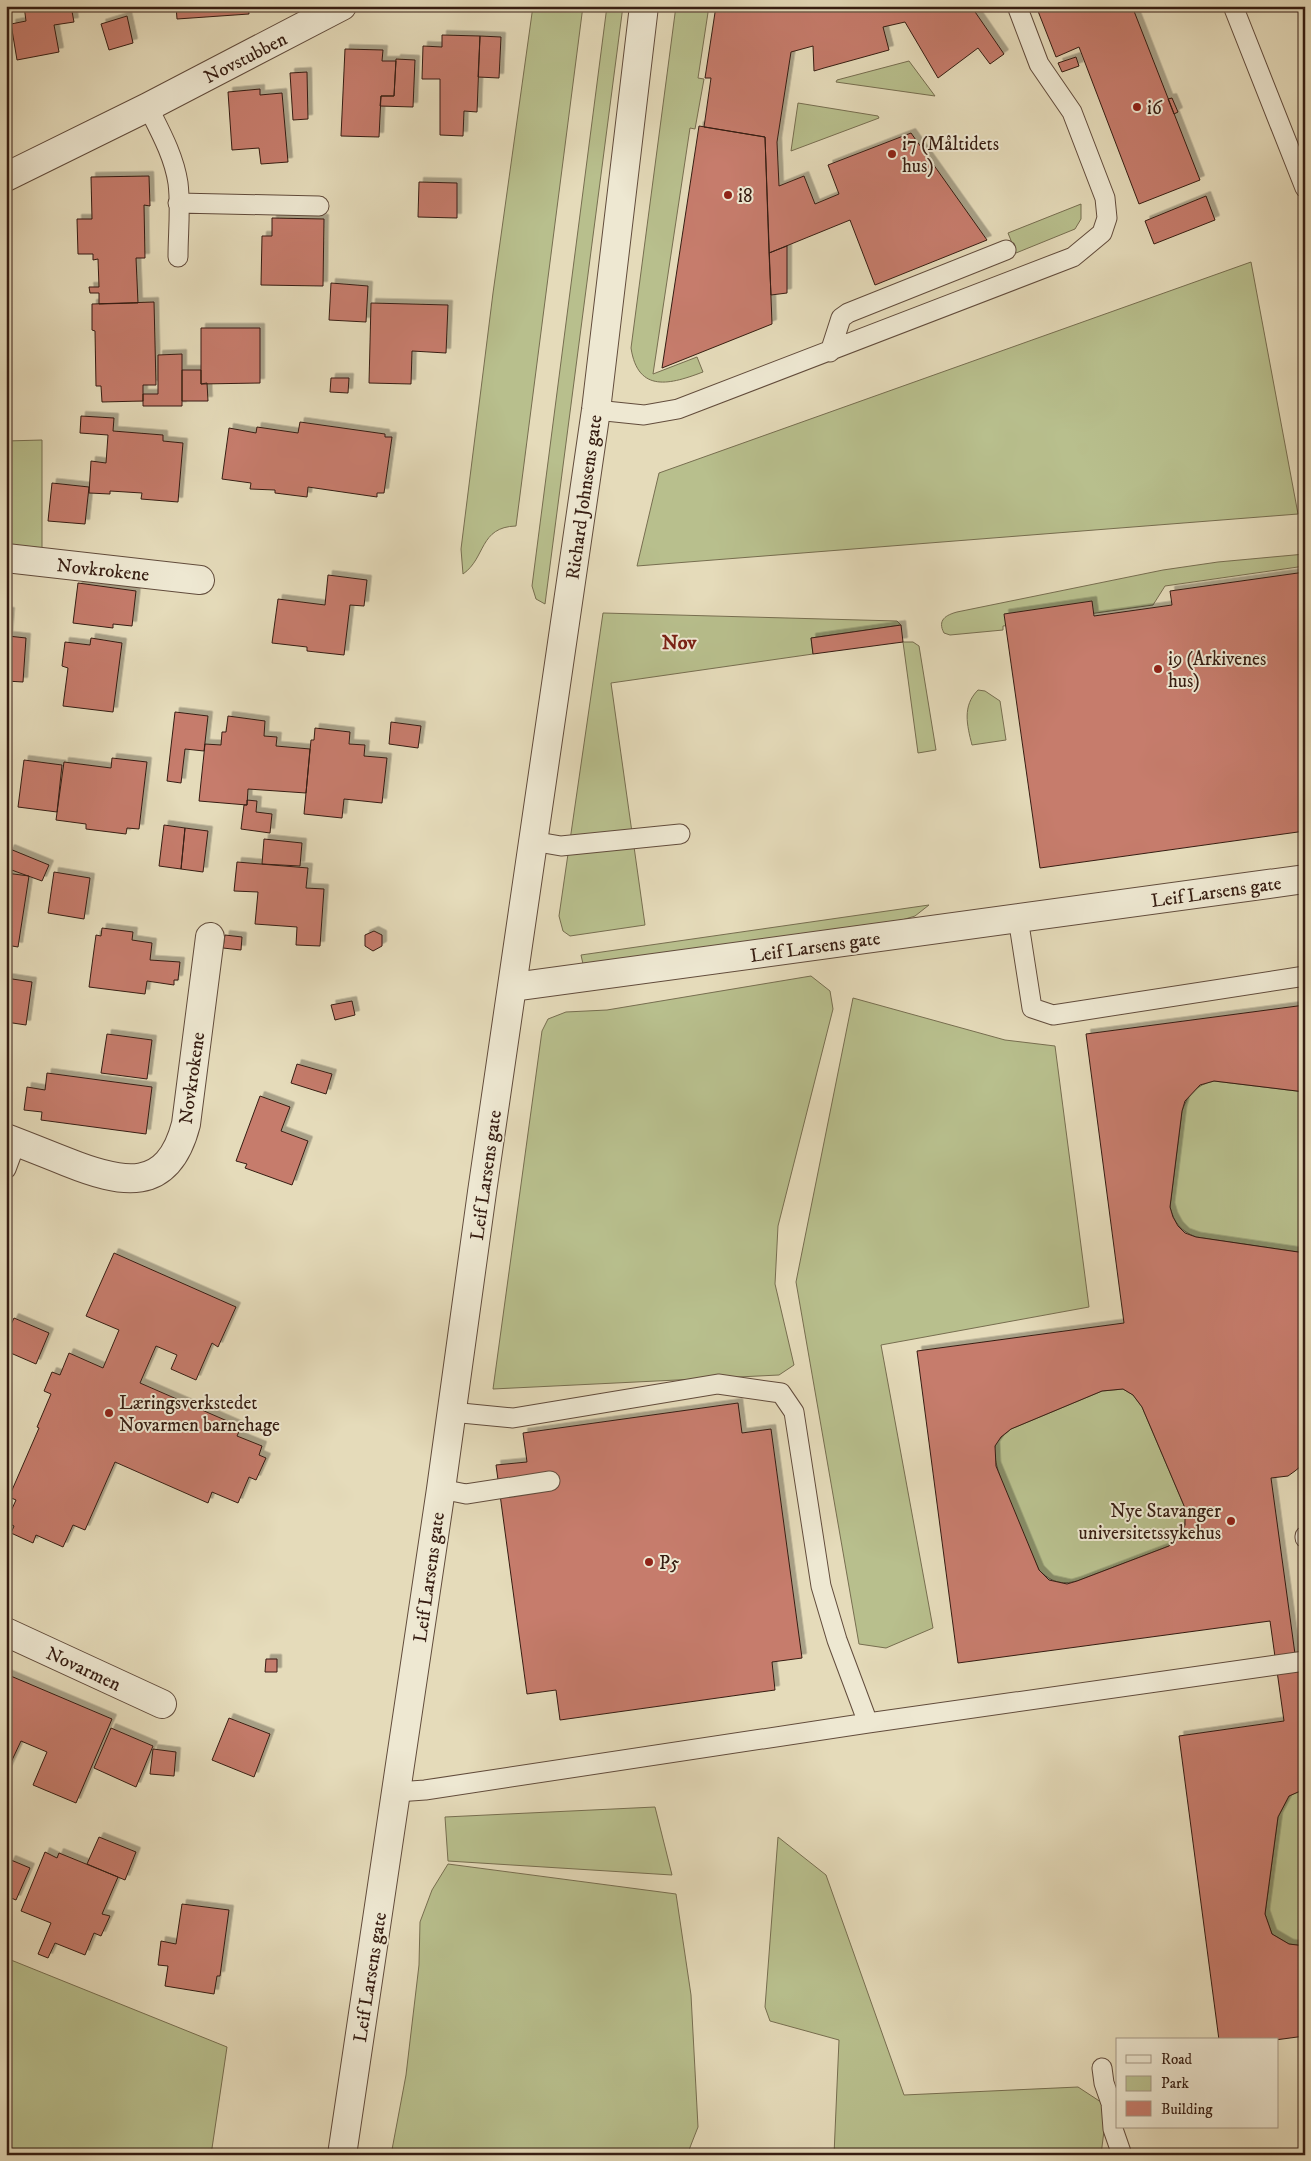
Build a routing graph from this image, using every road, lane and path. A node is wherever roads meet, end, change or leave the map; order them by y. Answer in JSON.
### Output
{"nodes":[{"id":1,"x":342,"y":6,"type":"edge"},
{"id":2,"x":644,"y":6,"type":"edge"},
{"id":3,"x":1017,"y":6,"type":"edge"},
{"id":4,"x":1233,"y":6,"type":"edge"},
{"id":5,"x":148,"y":107,"type":"junction"},
{"id":6,"x":6,"y":177,"type":"edge"},
{"id":7,"x":1305,"y":188,"type":"edge"},
{"id":8,"x":178,"y":203,"type":"junction"},
{"id":9,"x":319,"y":206,"type":"dead end"},
{"id":10,"x":1006,"y":250,"type":"dead end"},
{"id":11,"x":178,"y":257,"type":"dead end"},
{"id":12,"x":830,"y":352,"type":"junction"},
{"id":13,"x":596,"y":410,"type":"junction"},
{"id":14,"x":6,"y":558,"type":"edge"},
{"id":15,"x":200,"y":580,"type":"dead end"},
{"id":16,"x":680,"y":834,"type":"dead end"},
{"id":17,"x":532,"y":841,"type":"junction"},
{"id":18,"x":1305,"y":879,"type":"edge"},
{"id":19,"x":1018,"y":918,"type":"junction"},
{"id":20,"x":210,"y":937,"type":"dead end"},
{"id":21,"x":1305,"y":976,"type":"edge"},
{"id":22,"x":513,"y":987,"type":"junction"},
{"id":23,"x":11,"y":1140,"type":"edge"},
{"id":24,"x":6,"y":1169,"type":"edge"},
{"id":25,"x":451,"y":1412,"type":"junction"},
{"id":26,"x":550,"y":1481,"type":"dead end"},
{"id":27,"x":441,"y":1489,"type":"junction"},
{"id":28,"x":6,"y":1632,"type":"edge"},
{"id":29,"x":1305,"y":1660,"type":"edge"},
{"id":30,"x":162,"y":1704,"type":"dead end"},
{"id":31,"x":868,"y":1723,"type":"junction"},
{"id":32,"x":397,"y":1792,"type":"junction"},
{"id":33,"x":1102,"y":2068,"type":"dead end"},
{"id":34,"x":342,"y":2155,"type":"edge"},
{"id":35,"x":1122,"y":2155,"type":"edge"}],
"edges":[{"from":1,"to":5,"type":"street","name":"Novstubben"},
{"from":2,"to":13,"type":"street","name":"Richard Johnsens gate"},
{"from":3,"to":12,"type":"lane"},
{"from":4,"to":7,"type":"lane"},
{"from":5,"to":6,"type":"street","name":"Novstubben"},
{"from":5,"to":8,"type":"lane"},
{"from":8,"to":9,"type":"lane"},
{"from":8,"to":11,"type":"lane"},
{"from":10,"to":12,"type":"lane"},
{"from":12,"to":13,"type":"lane"},
{"from":13,"to":17,"type":"street","name":"Richard Johnsens gate"},
{"from":14,"to":15,"type":"street","name":"Novkrokene"},
{"from":16,"to":17,"type":"lane"},
{"from":17,"to":22,"type":"street","name":"Richard Johnsens gate"},
{"from":18,"to":19,"type":"street","name":"Leif Larsens gate"},
{"from":19,"to":21,"type":"lane"},
{"from":19,"to":22,"type":"street","name":"Leif Larsens gate"},
{"from":20,"to":23,"type":"street","name":"Novkrokene"},
{"from":22,"to":25,"type":"street","name":"Leif Larsens gate"},
{"from":23,"to":24,"type":"lane"},
{"from":25,"to":27,"type":"street","name":"Leif Larsens gate"},
{"from":25,"to":31,"type":"lane"},
{"from":26,"to":27,"type":"lane"},
{"from":27,"to":32,"type":"street","name":"Leif Larsens gate"},
{"from":28,"to":30,"type":"street","name":"Novarmen"},
{"from":29,"to":31,"type":"lane"},
{"from":31,"to":32,"type":"lane"},
{"from":32,"to":34,"type":"street","name":"Leif Larsens gate"},
{"from":33,"to":35,"type":"lane"}]}
